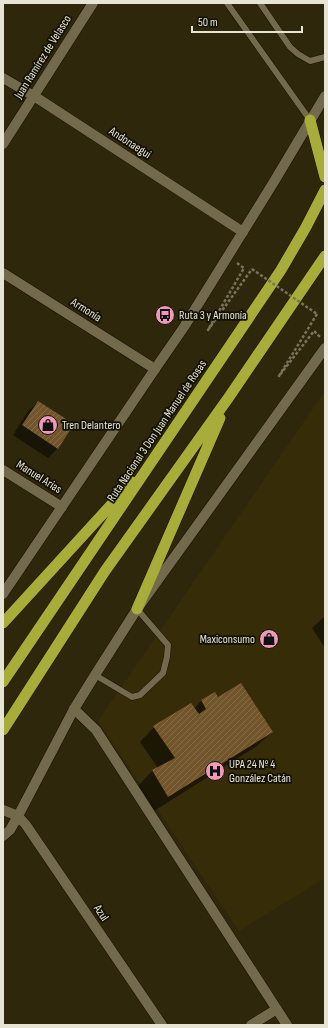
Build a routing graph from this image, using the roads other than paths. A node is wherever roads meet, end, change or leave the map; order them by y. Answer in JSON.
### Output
{"nodes":[{"id":1,"x":93,"y":3,"type":"edge"},
{"id":2,"x":227,"y":3,"type":"edge"},
{"id":3,"x":260,"y":3,"type":"edge"},
{"id":4,"x":325,"y":57,"type":"edge"},
{"id":5,"x":3,"y":78,"type":"edge"},
{"id":6,"x":34,"y":96,"type":"junction"},
{"id":7,"x":325,"y":96,"type":"edge"},
{"id":8,"x":310,"y":120,"type":"junction"},
{"id":9,"x":3,"y":144,"type":"edge"},
{"id":10,"x":325,"y":177,"type":"edge"},
{"id":11,"x":325,"y":190,"type":"edge"},
{"id":12,"x":243,"y":232,"type":"junction"},
{"id":13,"x":325,"y":256,"type":"edge"},
{"id":14,"x":3,"y":273,"type":"edge"},
{"id":15,"x":325,"y":348,"type":"edge"},
{"id":16,"x":155,"y":369,"type":"junction"},
{"id":17,"x":230,"y":397,"type":"junction"},
{"id":18,"x":158,"y":454,"type":"junction"},
{"id":19,"x":3,"y":470,"type":"edge"},
{"id":20,"x":62,"y":507,"type":"junction"},
{"id":21,"x":3,"y":594,"type":"edge"},
{"id":22,"x":137,"y":609,"type":"junction"},
{"id":23,"x":3,"y":623,"type":"edge"},
{"id":24,"x":95,"y":675,"type":"junction"},
{"id":25,"x":3,"y":682,"type":"edge"},
{"id":26,"x":74,"y":709,"type":"junction"},
{"id":27,"x":3,"y":730,"type":"edge"},
{"id":28,"x":3,"y":810,"type":"edge"},
{"id":29,"x":18,"y":816,"type":"junction"},
{"id":30,"x":3,"y":836,"type":"edge"},
{"id":31,"x":277,"y":1010,"type":"junction"},
{"id":32,"x":162,"y":1025,"type":"edge"},
{"id":33,"x":251,"y":1025,"type":"edge"},
{"id":34,"x":287,"y":1025,"type":"edge"}],
"edges":[{"from":1,"to":6,"type":"street","name":"Juan Ramírez de Velasco"},
{"from":2,"to":8,"type":"lane"},
{"from":3,"to":4,"type":"lane"},
{"from":5,"to":6,"type":"street","name":"Andonaegui"},
{"from":6,"to":9,"type":"street","name":"Juan Ramírez de Velasco"},
{"from":6,"to":12,"type":"street","name":"Andonaegui"},
{"from":7,"to":8,"type":"street"},
{"from":8,"to":10,"type":"highway"},
{"from":8,"to":12,"type":"street"},
{"from":11,"to":18,"type":"highway","name":"Ruta Nacional 3 Don Juan Manuel de Rosas"},
{"from":12,"to":16,"type":"street"},
{"from":13,"to":17,"type":"highway"},
{"from":14,"to":16,"type":"street","name":"Armonía"},
{"from":15,"to":22,"type":"street"},
{"from":16,"to":20,"type":"street"},
{"from":17,"to":22,"type":"highway"},
{"from":17,"to":27,"type":"highway"},
{"from":18,"to":23,"type":"highway"},
{"from":18,"to":25,"type":"highway","name":"Ruta Nacional 3 Don Juan Manuel de Rosas"},
{"from":19,"to":20,"type":"street","name":"Manuel Arias"},
{"from":20,"to":21,"type":"street"},
{"from":22,"to":24,"type":"street"},
{"from":22,"to":24,"type":"lane"},
{"from":24,"to":26,"type":"street"},
{"from":26,"to":29,"type":"street"},
{"from":26,"to":31,"type":"street"},
{"from":28,"to":29,"type":"street"},
{"from":29,"to":30,"type":"street"},
{"from":29,"to":32,"type":"street","name":"Azul"},
{"from":31,"to":33,"type":"street"},
{"from":31,"to":34,"type":"street"}]}
